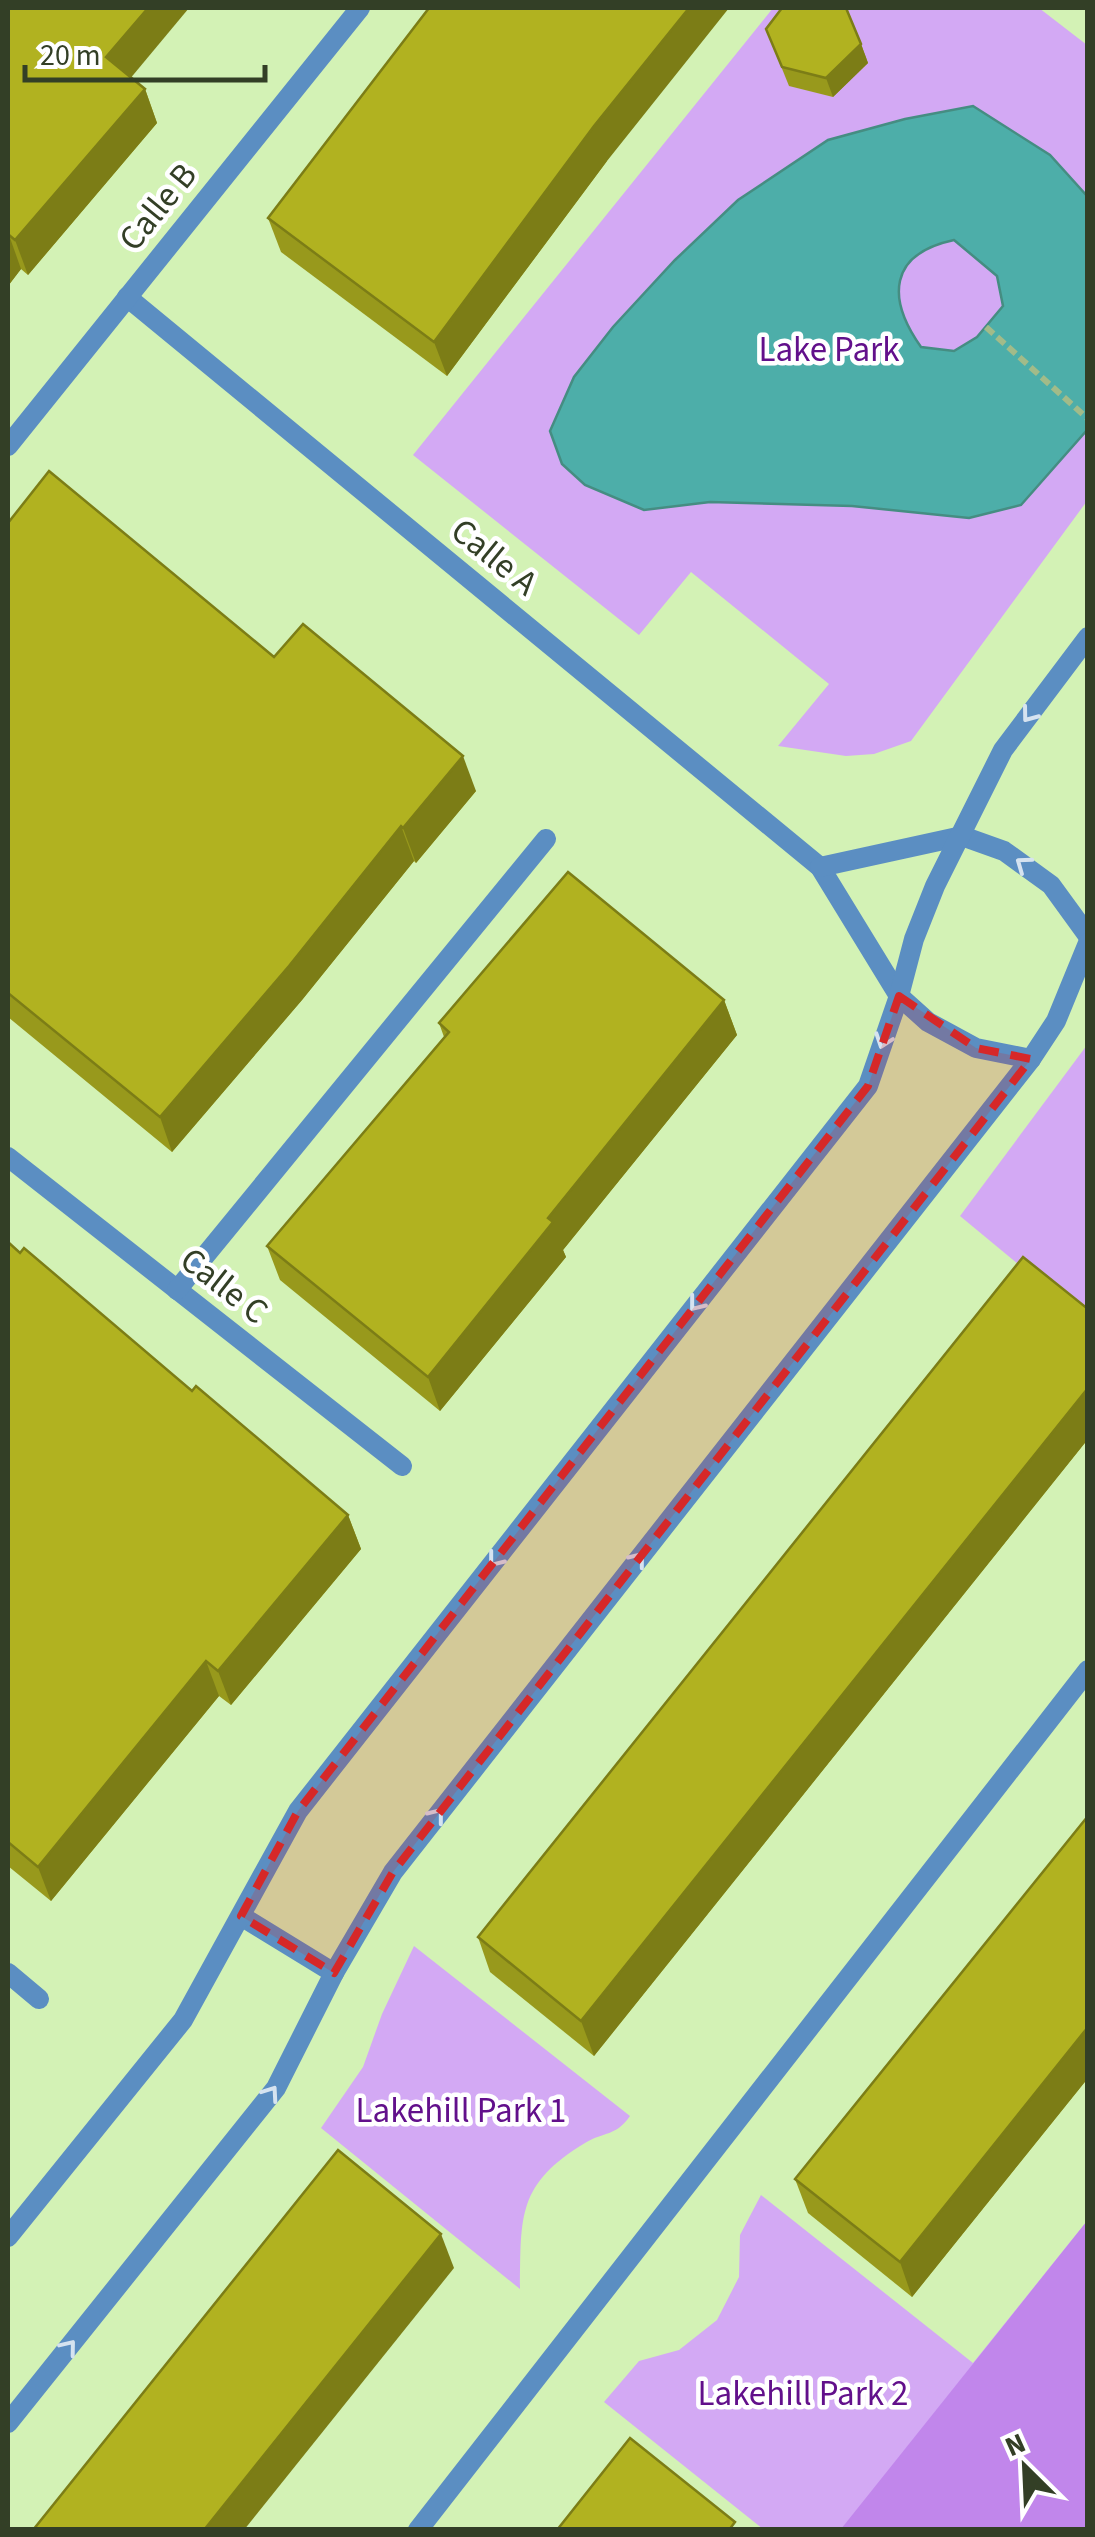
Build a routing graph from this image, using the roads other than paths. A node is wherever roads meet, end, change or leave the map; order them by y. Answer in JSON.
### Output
{"nodes":[{"id":1,"x":360,"y":8,"type":"edge"},
{"id":2,"x":127,"y":297,"type":"junction"},
{"id":3,"x":8,"y":446,"type":"edge"},
{"id":4,"x":1088,"y":637,"type":"edge"},
{"id":5,"x":962,"y":836,"type":"junction"},
{"id":6,"x":546,"y":839,"type":"dead end"},
{"id":7,"x":820,"y":868,"type":"junction"},
{"id":8,"x":1088,"y":939,"type":"edge"},
{"id":9,"x":899,"y":996,"type":"junction"},
{"id":10,"x":1031,"y":1059,"type":"junction"},
{"id":11,"x":8,"y":1157,"type":"edge"},
{"id":12,"x":176,"y":1290,"type":"junction"},
{"id":13,"x":402,"y":1466,"type":"dead end"},
{"id":14,"x":1088,"y":1670,"type":"edge"},
{"id":15,"x":241,"y":1916,"type":"junction"},
{"id":16,"x":8,"y":1973,"type":"edge"},
{"id":17,"x":334,"y":1973,"type":"junction"},
{"id":18,"x":40,"y":1999,"type":"dead end"},
{"id":19,"x":8,"y":2237,"type":"edge"},
{"id":20,"x":8,"y":2423,"type":"edge"},
{"id":21,"x":418,"y":2530,"type":"edge"}],
"edges":[{"from":1,"to":2,"type":"street","name":"Calle B"},
{"from":2,"to":3,"type":"street","name":"Calle B"},
{"from":2,"to":7,"type":"street","name":"Calle A"},
{"from":4,"to":5,"type":"street","one_way":true},
{"from":5,"to":7,"type":"street"},
{"from":8,"to":5,"type":"street","one_way":true},
{"from":5,"to":9,"type":"street"},
{"from":6,"to":12,"type":"street"},
{"from":7,"to":9,"type":"street","name":"Calle A"},
{"from":8,"to":10,"type":"street"},
{"from":9,"to":10,"type":"street","name":"Calle A"},
{"from":9,"to":15,"type":"street","one_way":true},
{"from":17,"to":10,"type":"street","one_way":true},
{"from":11,"to":12,"type":"street","name":"Calle C"},
{"from":12,"to":13,"type":"street","name":"Calle C"},
{"from":14,"to":21,"type":"street"},
{"from":15,"to":17,"type":"street"},
{"from":15,"to":19,"type":"street"},
{"from":16,"to":18,"type":"street"},
{"from":20,"to":17,"type":"street","one_way":true}]}
